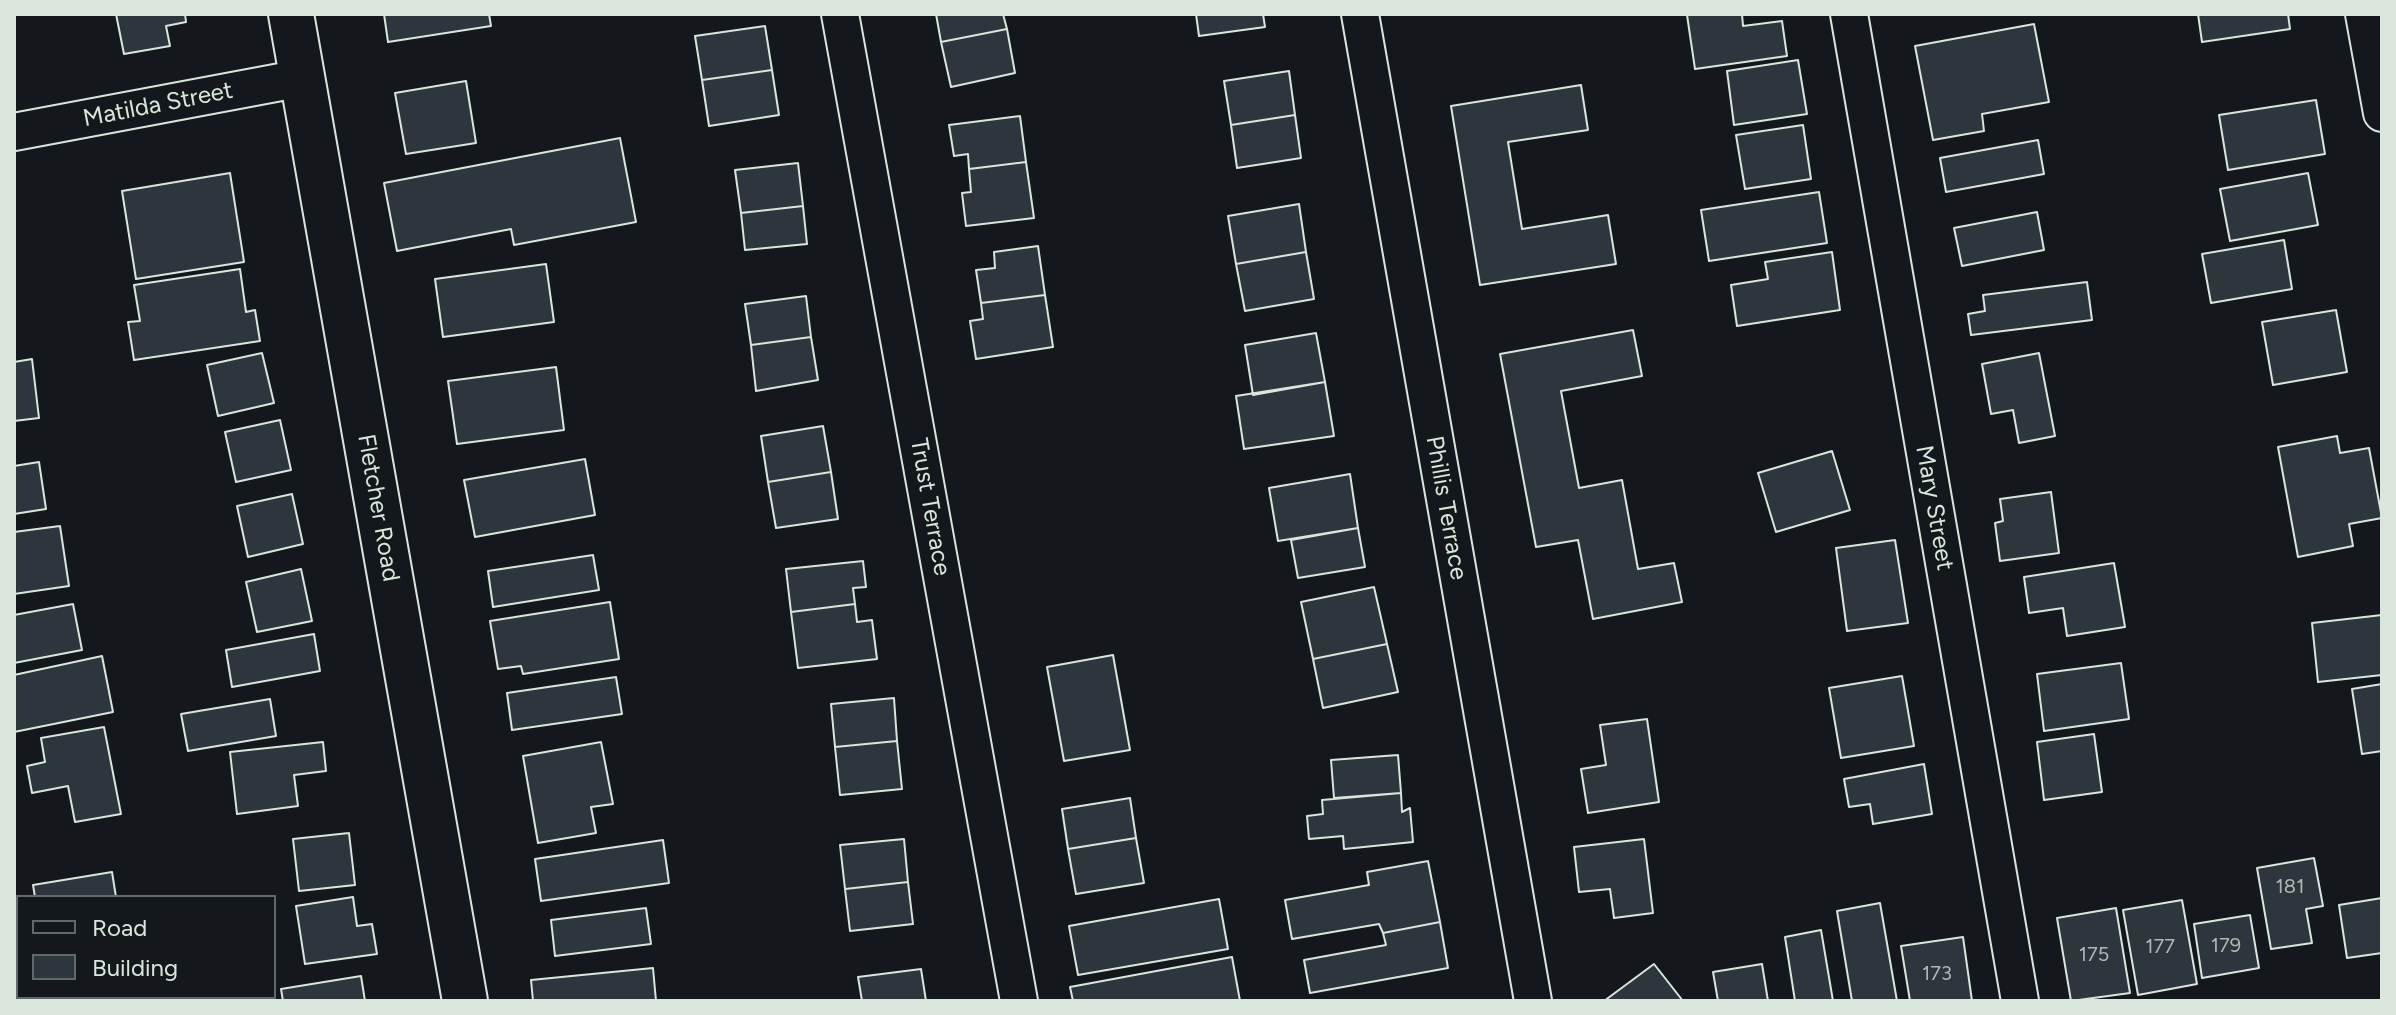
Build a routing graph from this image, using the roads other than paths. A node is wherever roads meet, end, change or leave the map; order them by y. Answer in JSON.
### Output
{"nodes":[{"id":1,"x":291,"y":14,"type":"edge"},
{"id":2,"x":840,"y":14,"type":"edge"},
{"id":3,"x":1360,"y":14,"type":"edge"},
{"id":4,"x":1849,"y":14,"type":"edge"},
{"id":5,"x":2364,"y":14,"type":"edge"},
{"id":6,"x":302,"y":78,"type":"junction"},
{"id":7,"x":2382,"y":113,"type":"edge"},
{"id":8,"x":14,"y":132,"type":"edge"},
{"id":9,"x":465,"y":1001,"type":"edge"},
{"id":10,"x":1019,"y":1001,"type":"edge"},
{"id":11,"x":1533,"y":1001,"type":"edge"},
{"id":12,"x":2020,"y":1001,"type":"edge"}],
"edges":[{"from":1,"to":6,"type":"street","name":"Fletcher Road"},
{"from":2,"to":10,"type":"street","name":"Trust Terrace"},
{"from":3,"to":11,"type":"street","name":"Phillis Terrace"},
{"from":4,"to":12,"type":"street","name":"Mary Street"},
{"from":5,"to":7,"type":"street"},
{"from":6,"to":8,"type":"street","name":"Matilda Street"},
{"from":6,"to":9,"type":"street","name":"Fletcher Road"}]}
